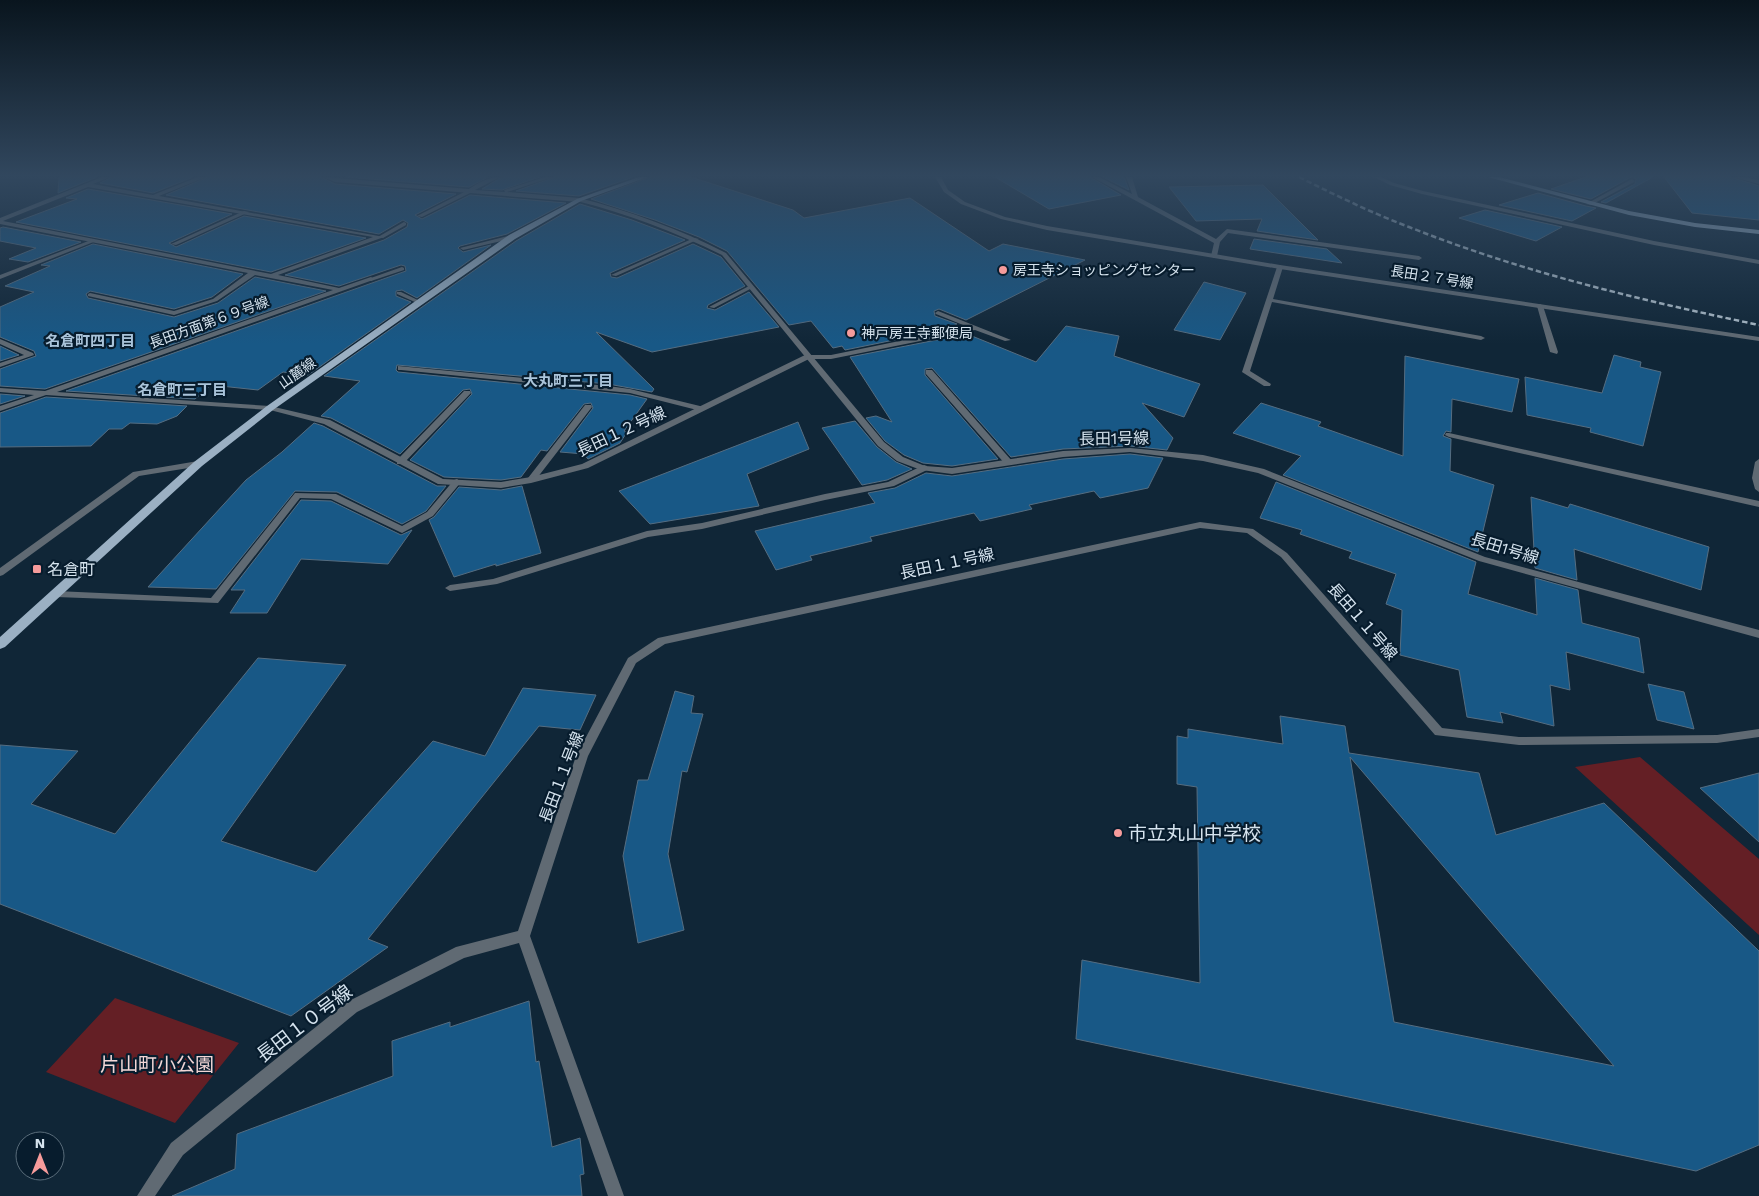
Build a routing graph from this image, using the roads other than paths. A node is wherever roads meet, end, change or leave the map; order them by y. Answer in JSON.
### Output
{"nodes":[{"id":1,"x":55,"y":233,"type":"edge"},
{"id":2,"x":199,"y":233,"type":"edge"},
{"id":3,"x":358,"y":233,"type":"edge"},
{"id":4,"x":388,"y":233,"type":"edge"},
{"id":5,"x":520,"y":233,"type":"edge"},
{"id":6,"x":679,"y":233,"type":"edge"},
{"id":7,"x":1076,"y":233,"type":"edge"},
{"id":8,"x":1200,"y":233,"type":"edge"},
{"id":9,"x":1225,"y":233,"type":"edge"},
{"id":10,"x":1239,"y":233,"type":"edge"},
{"id":11,"x":1611,"y":233,"type":"edge"},
{"id":12,"x":381,"y":237,"type":"junction"},
{"id":13,"x":512,"y":237,"type":"junction"},
{"id":14,"x":696,"y":239,"type":"junction"},
{"id":15,"x":93,"y":241,"type":"junction"},
{"id":16,"x":1217,"y":242,"type":"junction"},
{"id":17,"x":174,"y":244,"type":"dead end"},
{"id":18,"x":463,"y":248,"type":"dead end"},
{"id":19,"x":1214,"y":256,"type":"junction"},
{"id":20,"x":1419,"y":258,"type":"dead end"},
{"id":21,"x":1759,"y":262,"type":"edge"},
{"id":22,"x":1280,"y":267,"type":"junction"},
{"id":23,"x":402,"y":268,"type":"dead end"},
{"id":24,"x":254,"y":272,"type":"junction"},
{"id":25,"x":614,"y":275,"type":"dead end"},
{"id":26,"x":271,"y":276,"type":"junction"},
{"id":27,"x":0,"y":277,"type":"edge"},
{"id":28,"x":751,"y":287,"type":"junction"},
{"id":29,"x":339,"y":289,"type":"junction"},
{"id":30,"x":399,"y":293,"type":"dead end"},
{"id":31,"x":90,"y":295,"type":"dead end"},
{"id":32,"x":1269,"y":300,"type":"junction"},
{"id":33,"x":419,"y":302,"type":"junction"},
{"id":34,"x":1540,"y":306,"type":"junction"},
{"id":35,"x":712,"y":308,"type":"dead end"},
{"id":36,"x":938,"y":313,"type":"dead end"},
{"id":37,"x":974,"y":328,"type":"junction"},
{"id":38,"x":1481,"y":338,"type":"dead end"},
{"id":39,"x":1759,"y":339,"type":"edge"},
{"id":40,"x":1006,"y":340,"type":"dead end"},
{"id":41,"x":0,"y":341,"type":"edge"},
{"id":42,"x":1554,"y":352,"type":"dead end"},
{"id":43,"x":808,"y":357,"type":"junction"},
{"id":44,"x":0,"y":365,"type":"edge"},
{"id":45,"x":400,"y":368,"type":"dead end"},
{"id":46,"x":929,"y":372,"type":"dead end"},
{"id":47,"x":1267,"y":384,"type":"dead end"},
{"id":48,"x":0,"y":390,"type":"edge"},
{"id":49,"x":47,"y":393,"type":"junction"},
{"id":50,"x":467,"y":393,"type":"dead end"},
{"id":51,"x":588,"y":407,"type":"dead end"},
{"id":52,"x":270,"y":408,"type":"junction"},
{"id":53,"x":0,"y":409,"type":"edge"},
{"id":54,"x":701,"y":409,"type":"junction"},
{"id":55,"x":1449,"y":435,"type":"dead end"},
{"id":56,"x":400,"y":462,"type":"junction"},
{"id":57,"x":1759,"y":462,"type":"edge"},
{"id":58,"x":1009,"y":463,"type":"junction"},
{"id":59,"x":198,"y":464,"type":"junction"},
{"id":60,"x":924,"y":468,"type":"junction"},
{"id":61,"x":532,"y":480,"type":"junction"},
{"id":62,"x":457,"y":482,"type":"junction"},
{"id":63,"x":1759,"y":489,"type":"edge"},
{"id":64,"x":1759,"y":504,"type":"edge"},
{"id":65,"x":0,"y":573,"type":"edge"},
{"id":66,"x":450,"y":588,"type":"dead end"},
{"id":67,"x":56,"y":594,"type":"junction"},
{"id":68,"x":1759,"y":634,"type":"edge"},
{"id":69,"x":0,"y":644,"type":"edge"},
{"id":70,"x":1759,"y":733,"type":"edge"},
{"id":71,"x":523,"y":936,"type":"junction"},
{"id":72,"x":145,"y":1196,"type":"edge"},
{"id":73,"x":616,"y":1196,"type":"edge"}],
"edges":[{"from":1,"to":15,"type":"street"},
{"from":2,"to":17,"type":"street"},
{"from":3,"to":12,"type":"street"},
{"from":4,"to":12,"type":"street"},
{"from":5,"to":13,"type":"main road","name":"山麓線"},
{"from":6,"to":14,"type":"street","name":"長田1号線"},
{"from":7,"to":19,"type":"street","name":"長田２７号線"},
{"from":8,"to":16,"type":"street"},
{"from":9,"to":16,"type":"street"},
{"from":10,"to":20,"type":"street"},
{"from":11,"to":21,"type":"street"},
{"from":12,"to":26,"type":"street"},
{"from":13,"to":18,"type":"street"},
{"from":13,"to":33,"type":"main road","name":"山麓線"},
{"from":14,"to":25,"type":"street"},
{"from":14,"to":28,"type":"street","name":"長田1号線"},
{"from":15,"to":24,"type":"street"},
{"from":15,"to":27,"type":"street"},
{"from":16,"to":19,"type":"street"},
{"from":19,"to":22,"type":"street","name":"長田２７号線"},
{"from":22,"to":32,"type":"street"},
{"from":22,"to":34,"type":"street","name":"長田２７号線"},
{"from":23,"to":29,"type":"street","name":"長田方面第６９号線"},
{"from":24,"to":26,"type":"street"},
{"from":24,"to":31,"type":"street"},
{"from":26,"to":29,"type":"street"},
{"from":28,"to":35,"type":"street"},
{"from":28,"to":43,"type":"street","name":"長田1号線"},
{"from":29,"to":49,"type":"street","name":"長田方面第６９号線"},
{"from":30,"to":33,"type":"street"},
{"from":32,"to":38,"type":"street"},
{"from":32,"to":47,"type":"street"},
{"from":33,"to":52,"type":"main road","name":"山麓線"},
{"from":34,"to":39,"type":"street","name":"長田２７号線"},
{"from":34,"to":42,"type":"street"},
{"from":36,"to":37,"type":"street"},
{"from":37,"to":40,"type":"street"},
{"from":37,"to":43,"type":"street"},
{"from":41,"to":44,"type":"street"},
{"from":43,"to":54,"type":"street","name":"長田１２号線"},
{"from":43,"to":60,"type":"street","name":"長田1号線"},
{"from":45,"to":54,"type":"street"},
{"from":46,"to":58,"type":"street"},
{"from":48,"to":49,"type":"street","name":"長田１２号線"},
{"from":49,"to":52,"type":"street","name":"長田１２号線"},
{"from":49,"to":53,"type":"street","name":"長田方面第６９号線"},
{"from":50,"to":56,"type":"street"},
{"from":51,"to":61,"type":"street"},
{"from":52,"to":56,"type":"street","name":"長田１２号線"},
{"from":52,"to":59,"type":"main road","name":"山麓線"},
{"from":54,"to":61,"type":"street","name":"長田１２号線"},
{"from":55,"to":64,"type":"street"},
{"from":56,"to":62,"type":"street","name":"長田１２号線"},
{"from":57,"to":63,"type":"street"},
{"from":58,"to":60,"type":"street","name":"長田1号線"},
{"from":58,"to":68,"type":"street","name":"長田1号線"},
{"from":59,"to":65,"type":"street"},
{"from":59,"to":67,"type":"main road","name":"山麓線"},
{"from":60,"to":66,"type":"street"},
{"from":61,"to":62,"type":"street","name":"長田１２号線"},
{"from":62,"to":67,"type":"street"},
{"from":67,"to":69,"type":"main road","name":"山麓線"},
{"from":70,"to":71,"type":"street","name":"長田１１号線"},
{"from":71,"to":72,"type":"street","name":"長田１０号線"},
{"from":71,"to":73,"type":"street"}]}
